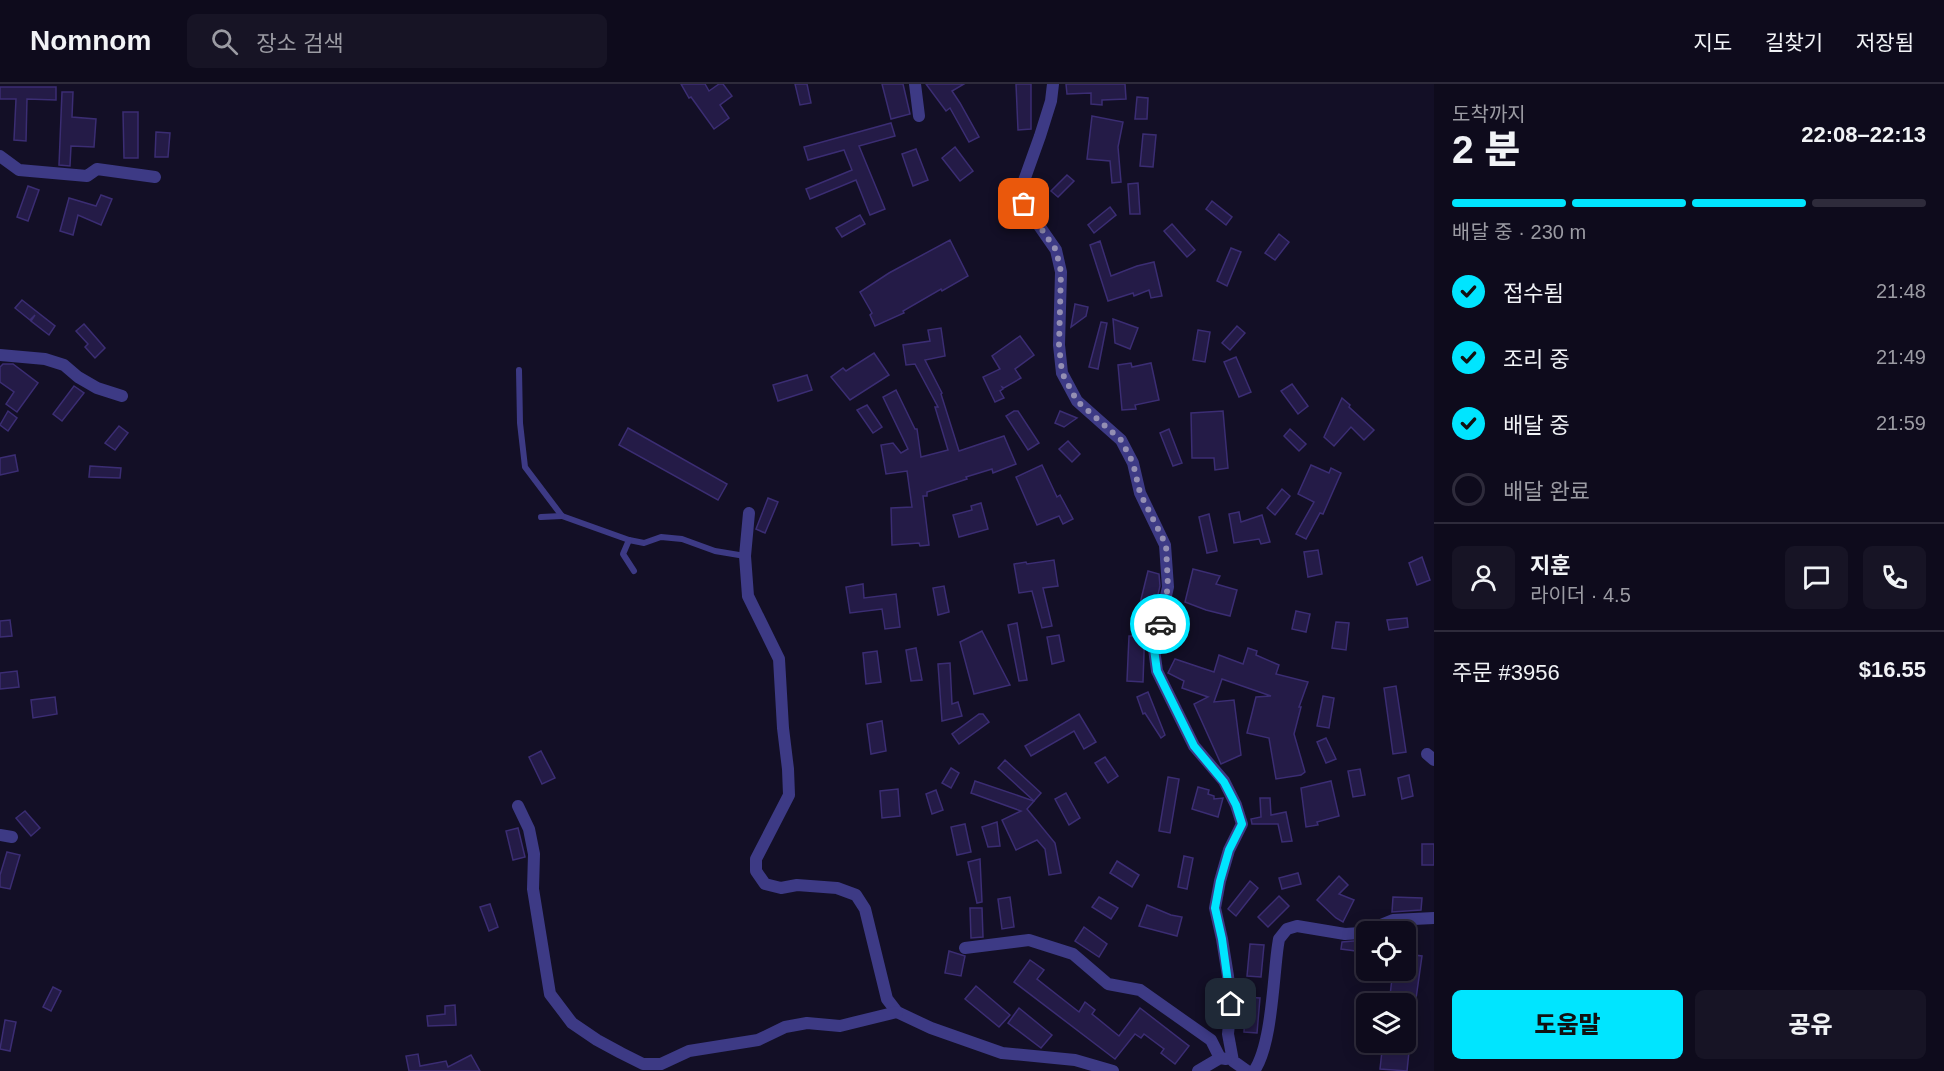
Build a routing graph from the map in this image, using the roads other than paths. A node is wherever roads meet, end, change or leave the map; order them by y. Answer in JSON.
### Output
{"nodes":[{"id":1,"x":915,"y":84,"type":"edge"},
{"id":2,"x":1053,"y":84,"type":"edge"},
{"id":3,"x":919,"y":116,"type":"dead end"},
{"id":4,"x":0,"y":156,"type":"edge"},
{"id":5,"x":155,"y":177,"type":"dead end"},
{"id":6,"x":0,"y":356,"type":"edge"},
{"id":7,"x":519,"y":370,"type":"dead end"},
{"id":8,"x":122,"y":396,"type":"dead end"},
{"id":9,"x":749,"y":513,"type":"dead end"},
{"id":10,"x":562,"y":516,"type":"junction"},
{"id":11,"x":541,"y":517,"type":"dead end"},
{"id":12,"x":629,"y":540,"type":"junction"},
{"id":13,"x":745,"y":556,"type":"junction"},
{"id":14,"x":634,"y":570,"type":"dead end"},
{"id":15,"x":518,"y":806,"type":"dead end"},
{"id":16,"x":1434,"y":918,"type":"edge"},
{"id":17,"x":965,"y":948,"type":"dead end"},
{"id":18,"x":897,"y":1012,"type":"junction"},
{"id":19,"x":1220,"y":1058,"type":"junction"},
{"id":20,"x":1233,"y":1061,"type":"junction"},
{"id":21,"x":1113,"y":1071,"type":"edge"},
{"id":22,"x":1198,"y":1071,"type":"edge"},
{"id":23,"x":1247,"y":1071,"type":"edge"},
{"id":24,"x":1254,"y":1071,"type":"edge"}],
"edges":[{"from":1,"to":3,"type":"street"},
{"from":2,"to":20,"type":"street"},
{"from":4,"to":5,"type":"street"},
{"from":6,"to":8,"type":"street"},
{"from":7,"to":10,"type":"lane"},
{"from":9,"to":13,"type":"street"},
{"from":10,"to":11,"type":"lane"},
{"from":10,"to":12,"type":"lane"},
{"from":12,"to":13,"type":"lane"},
{"from":12,"to":14,"type":"lane"},
{"from":13,"to":18,"type":"street"},
{"from":15,"to":18,"type":"street"},
{"from":16,"to":24,"type":"street"},
{"from":17,"to":19,"type":"street"},
{"from":18,"to":21,"type":"street"},
{"from":19,"to":20,"type":"street"},
{"from":19,"to":22,"type":"street"},
{"from":20,"to":23,"type":"street"}]}
